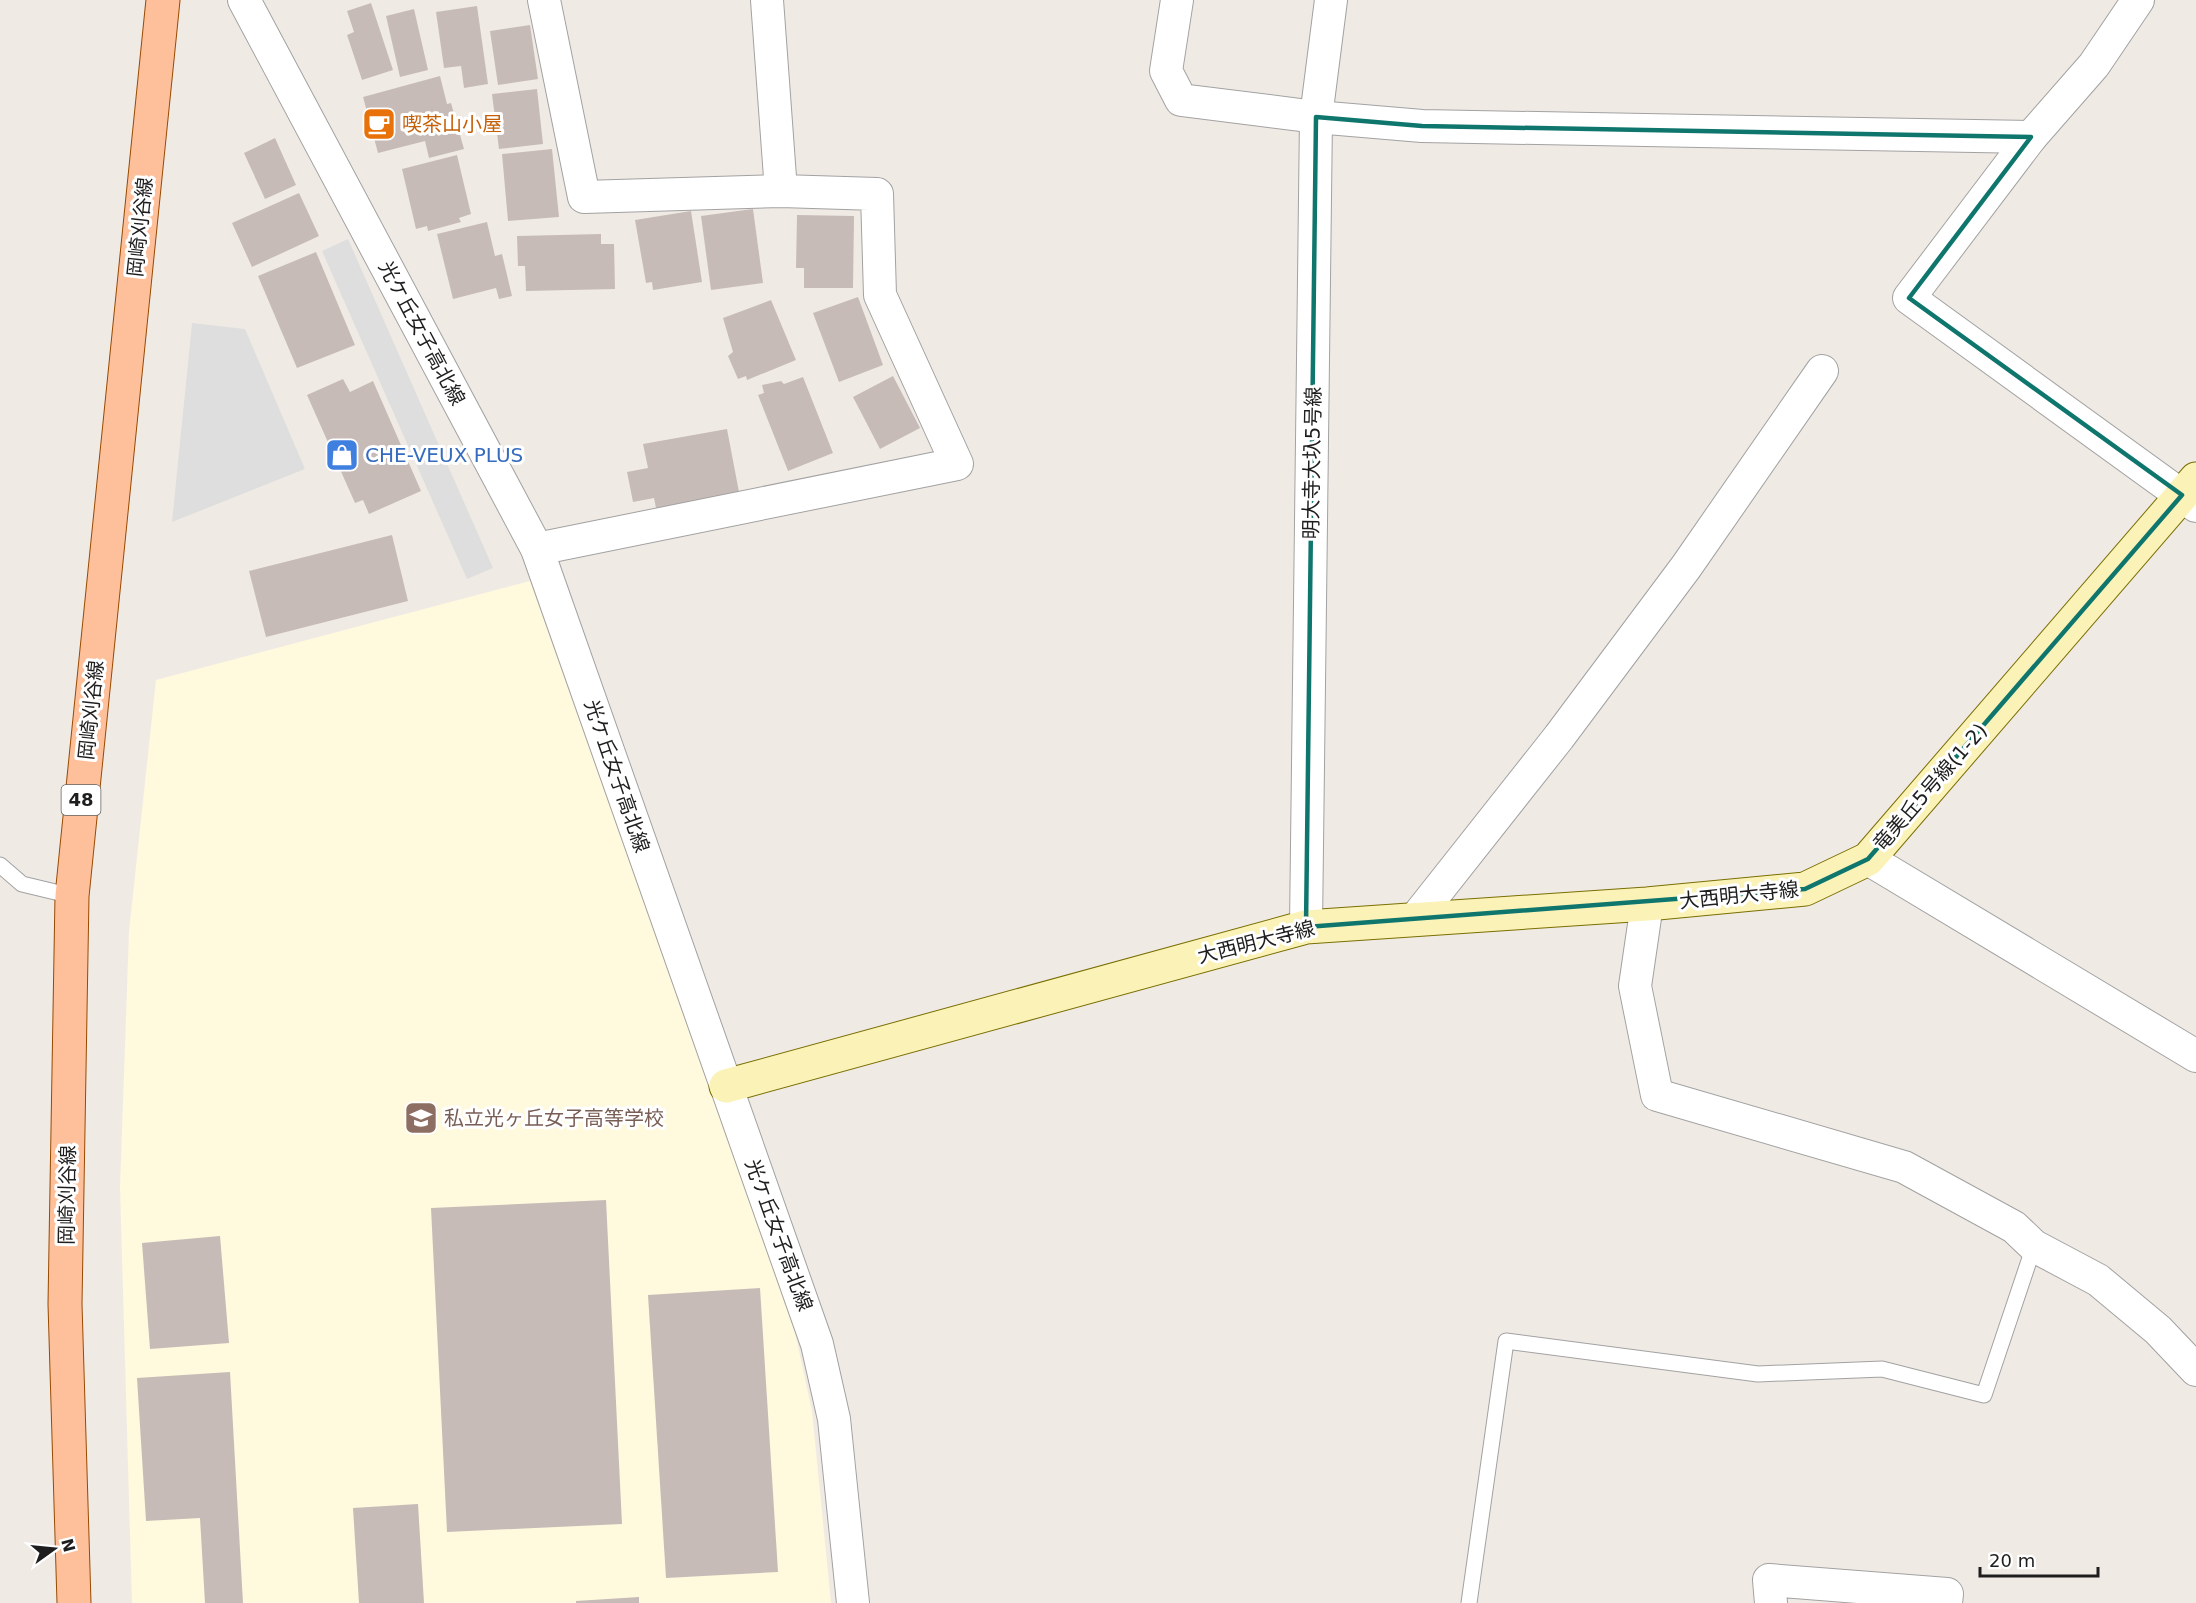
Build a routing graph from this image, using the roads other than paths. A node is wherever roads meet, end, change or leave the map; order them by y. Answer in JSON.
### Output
{"nodes":[{"id":1,"x":163,"y":0,"type":"edge"},
{"id":2,"x":244,"y":0,"type":"edge"},
{"id":3,"x":544,"y":0,"type":"edge"},
{"id":4,"x":767,"y":0,"type":"edge"},
{"id":5,"x":1177,"y":0,"type":"edge"},
{"id":6,"x":1331,"y":0,"type":"edge"},
{"id":7,"x":2138,"y":0,"type":"edge"},
{"id":8,"x":1316,"y":117,"type":"junction"},
{"id":9,"x":2031,"y":137,"type":"junction"},
{"id":10,"x":781,"y":191,"type":"junction"},
{"id":11,"x":1822,"y":371,"type":"dead end"},
{"id":12,"x":2191,"y":493,"type":"edge"},
{"id":13,"x":537,"y":549,"type":"junction"},
{"id":14,"x":1868,"y":859,"type":"junction"},
{"id":15,"x":0,"y":865,"type":"edge"},
{"id":16,"x":72,"y":896,"type":"junction"},
{"id":17,"x":1647,"y":904,"type":"junction"},
{"id":18,"x":1416,"y":918,"type":"junction"},
{"id":19,"x":1306,"y":927,"type":"junction"},
{"id":20,"x":2196,"y":1056,"type":"edge"},
{"id":21,"x":726,"y":1086,"type":"junction"},
{"id":22,"x":2034,"y":1246,"type":"junction"},
{"id":23,"x":2196,"y":1370,"type":"edge"},
{"id":24,"x":74,"y":1603,"type":"edge"},
{"id":25,"x":853,"y":1603,"type":"edge"},
{"id":26,"x":1468,"y":1603,"type":"edge"},
{"id":27,"x":1771,"y":1603,"type":"edge"},
{"id":28,"x":1946,"y":1603,"type":"edge"}],
"edges":[{"from":1,"to":16,"type":"main road","name":"岡崎刈谷線","number":"48"},
{"from":2,"to":13,"type":"street","name":"光ケ丘女子高北線"},
{"from":3,"to":10,"type":"street"},
{"from":4,"to":10,"type":"street"},
{"from":5,"to":8,"type":"street"},
{"from":6,"to":8,"type":"street","name":"明大寺大圦5号線"},
{"from":7,"to":9,"type":"street"},
{"from":8,"to":9,"type":"street"},
{"from":8,"to":19,"type":"street","name":"明大寺大圦5号線"},
{"from":9,"to":12,"type":"street"},
{"from":10,"to":13,"type":"street"},
{"from":11,"to":18,"type":"street"},
{"from":12,"to":14,"type":"street","name":"竜美丘5号線(1-2)"},
{"from":13,"to":21,"type":"street","name":"光ケ丘女子高北線"},
{"from":14,"to":17,"type":"street","name":"大西明大寺線"},
{"from":14,"to":20,"type":"street","name":"竜美丘5号線(1-2)"},
{"from":15,"to":16,"type":"lane"},
{"from":16,"to":24,"type":"main road","name":"岡崎刈谷線","number":"48"},
{"from":17,"to":18,"type":"street","name":"大西明大寺線"},
{"from":17,"to":22,"type":"street"},
{"from":18,"to":19,"type":"street","name":"大西明大寺線"},
{"from":19,"to":21,"type":"street","name":"大西明大寺線"},
{"from":21,"to":25,"type":"street","name":"光ケ丘女子高北線"},
{"from":22,"to":23,"type":"street"},
{"from":22,"to":26,"type":"lane"},
{"from":27,"to":28,"type":"street"}]}
